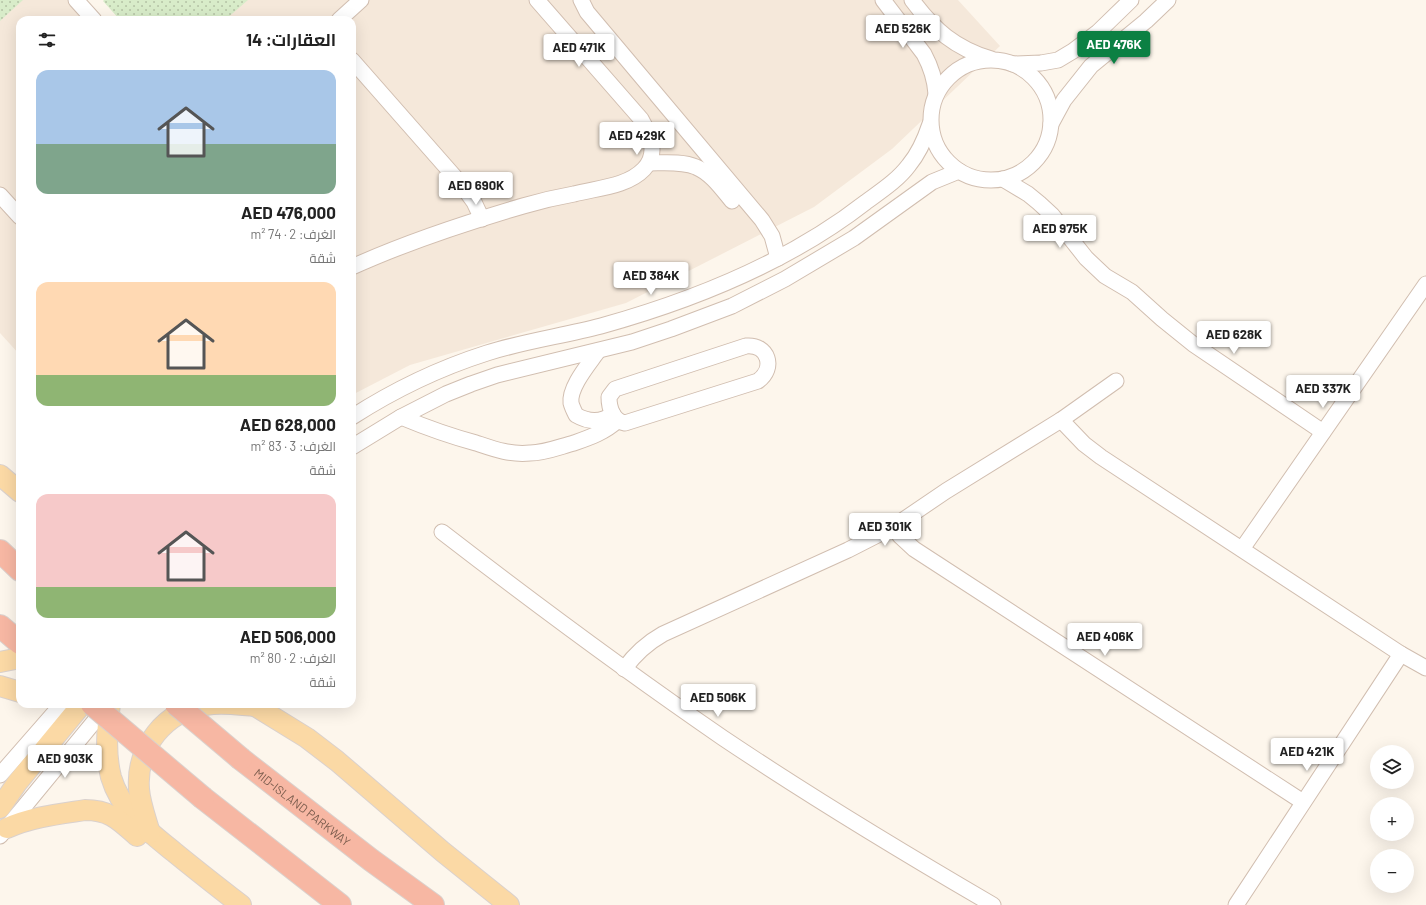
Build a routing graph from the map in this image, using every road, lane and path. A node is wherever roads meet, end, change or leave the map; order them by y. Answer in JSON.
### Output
{"nodes":[{"id":1,"x":76,"y":0,"type":"edge"},
{"id":2,"x":361,"y":0,"type":"edge"},
{"id":3,"x":537,"y":0,"type":"edge"},
{"id":4,"x":581,"y":0,"type":"edge"},
{"id":5,"x":884,"y":0,"type":"edge"},
{"id":6,"x":912,"y":0,"type":"edge"},
{"id":7,"x":1131,"y":0,"type":"edge"},
{"id":8,"x":1168,"y":0,"type":"edge"},
{"id":9,"x":90,"y":16,"type":"edge"},
{"id":10,"x":343,"y":16,"type":"edge"},
{"id":11,"x":992,"y":60,"type":"junction"},
{"id":12,"x":1013,"y":64,"type":"junction"},
{"id":13,"x":356,"y":65,"type":"edge"},
{"id":14,"x":936,"y":94,"type":"junction"},
{"id":15,"x":930,"y":124,"type":"junction"},
{"id":16,"x":1051,"y":124,"type":"junction"},
{"id":17,"x":654,"y":163,"type":"junction"},
{"id":18,"x":959,"y":172,"type":"junction"},
{"id":19,"x":1003,"y":179,"type":"junction"},
{"id":20,"x":0,"y":195,"type":"edge"},
{"id":21,"x":732,"y":201,"type":"dead end"},
{"id":22,"x":16,"y":212,"type":"edge"},
{"id":23,"x":482,"y":218,"type":"junction"},
{"id":24,"x":780,"y":257,"type":"junction"},
{"id":25,"x":356,"y":265,"type":"edge"},
{"id":26,"x":792,"y":275,"type":"junction"},
{"id":27,"x":1425,"y":289,"type":"edge"},
{"id":28,"x":598,"y":351,"type":"junction"},
{"id":29,"x":1116,"y":381,"type":"dead end"},
{"id":30,"x":356,"y":415,"type":"edge"},
{"id":31,"x":401,"y":417,"type":"junction"},
{"id":32,"x":615,"y":417,"type":"junction"},
{"id":33,"x":1061,"y":420,"type":"junction"},
{"id":34,"x":1323,"y":432,"type":"junction"},
{"id":35,"x":356,"y":445,"type":"edge"},
{"id":36,"x":0,"y":475,"type":"edge"},
{"id":37,"x":16,"y":489,"type":"edge"},
{"id":38,"x":893,"y":527,"type":"junction"},
{"id":39,"x":442,"y":532,"type":"dead end"},
{"id":40,"x":1242,"y":549,"type":"junction"},
{"id":41,"x":0,"y":552,"type":"edge"},
{"id":42,"x":16,"y":566,"type":"edge"},
{"id":43,"x":1401,"y":654,"type":"junction"},
{"id":44,"x":16,"y":659,"type":"edge"},
{"id":45,"x":0,"y":662,"type":"edge"},
{"id":46,"x":1426,"y":668,"type":"edge"},
{"id":47,"x":624,"y":669,"type":"junction"},
{"id":48,"x":0,"y":686,"type":"edge"},
{"id":49,"x":16,"y":691,"type":"edge"},
{"id":50,"x":59,"y":708,"type":"edge"},
{"id":51,"x":79,"y":708,"type":"edge"},
{"id":52,"x":97,"y":708,"type":"edge"},
{"id":53,"x":107,"y":708,"type":"edge"},
{"id":54,"x":110,"y":708,"type":"edge"},
{"id":55,"x":181,"y":708,"type":"edge"},
{"id":56,"x":193,"y":708,"type":"edge"},
{"id":57,"x":261,"y":708,"type":"edge"},
{"id":58,"x":0,"y":775,"type":"edge"},
{"id":59,"x":1303,"y":802,"type":"junction"},
{"id":60,"x":0,"y":808,"type":"edge"},
{"id":61,"x":4,"y":832,"type":"edge"},
{"id":62,"x":150,"y":833,"type":"junction"},
{"id":63,"x":192,"y":867,"type":"junction"},
{"id":64,"x":242,"y":905,"type":"edge"},
{"id":65,"x":340,"y":905,"type":"edge"},
{"id":66,"x":433,"y":905,"type":"edge"},
{"id":67,"x":509,"y":905,"type":"edge"},
{"id":68,"x":993,"y":905,"type":"edge"},
{"id":69,"x":1236,"y":905,"type":"edge"}],
"edges":[{"from":1,"to":9,"type":"street"},
{"from":2,"to":10,"type":"street"},
{"from":3,"to":17,"type":"street"},
{"from":4,"to":24,"type":"street"},
{"from":5,"to":14,"type":"street"},
{"from":6,"to":11,"type":"street"},
{"from":7,"to":12,"type":"street"},
{"from":8,"to":16,"type":"street"},
{"from":11,"to":12,"type":"street"},
{"from":11,"to":14,"type":"street"},
{"from":12,"to":16,"type":"street"},
{"from":13,"to":23,"type":"street"},
{"from":14,"to":15,"type":"street"},
{"from":15,"to":18,"type":"street"},
{"from":15,"to":24,"type":"street"},
{"from":16,"to":19,"type":"street"},
{"from":17,"to":21,"type":"street"},
{"from":17,"to":23,"type":"street"},
{"from":18,"to":19,"type":"street"},
{"from":18,"to":26,"type":"street"},
{"from":19,"to":34,"type":"street"},
{"from":20,"to":22,"type":"street"},
{"from":23,"to":25,"type":"street"},
{"from":24,"to":26,"type":"street"},
{"from":24,"to":30,"type":"street"},
{"from":26,"to":28,"type":"street"},
{"from":27,"to":34,"type":"street"},
{"from":28,"to":31,"type":"street"},
{"from":28,"to":32,"type":"street"},
{"from":29,"to":33,"type":"street"},
{"from":31,"to":32,"type":"street"},
{"from":31,"to":35,"type":"street"},
{"from":32,"to":32,"type":"street"},
{"from":33,"to":38,"type":"street"},
{"from":33,"to":40,"type":"street"},
{"from":34,"to":40,"type":"street"},
{"from":36,"to":37,"type":"main road"},
{"from":38,"to":47,"type":"street"},
{"from":38,"to":59,"type":"street"},
{"from":39,"to":47,"type":"street"},
{"from":40,"to":43,"type":"street"},
{"from":41,"to":42,"type":"highway"},
{"from":43,"to":46,"type":"street"},
{"from":43,"to":59,"type":"street"},
{"from":44,"to":45,"type":"main road"},
{"from":47,"to":68,"type":"street"},
{"from":48,"to":49,"type":"main road"},
{"from":50,"to":58,"type":"street"},
{"from":51,"to":60,"type":"main road"},
{"from":52,"to":65,"type":"highway","bridge":true},
{"from":53,"to":61,"type":"street"},
{"from":54,"to":62,"type":"main road"},
{"from":55,"to":66,"type":"highway","name":"MID-ISLAND PARKWAY","bridge":true},
{"from":56,"to":62,"type":"main road"},
{"from":57,"to":67,"type":"main road"},
{"from":59,"to":69,"type":"street"},
{"from":61,"to":63,"type":"main road"},
{"from":62,"to":63,"type":"main road"},
{"from":63,"to":64,"type":"main road"}]}
